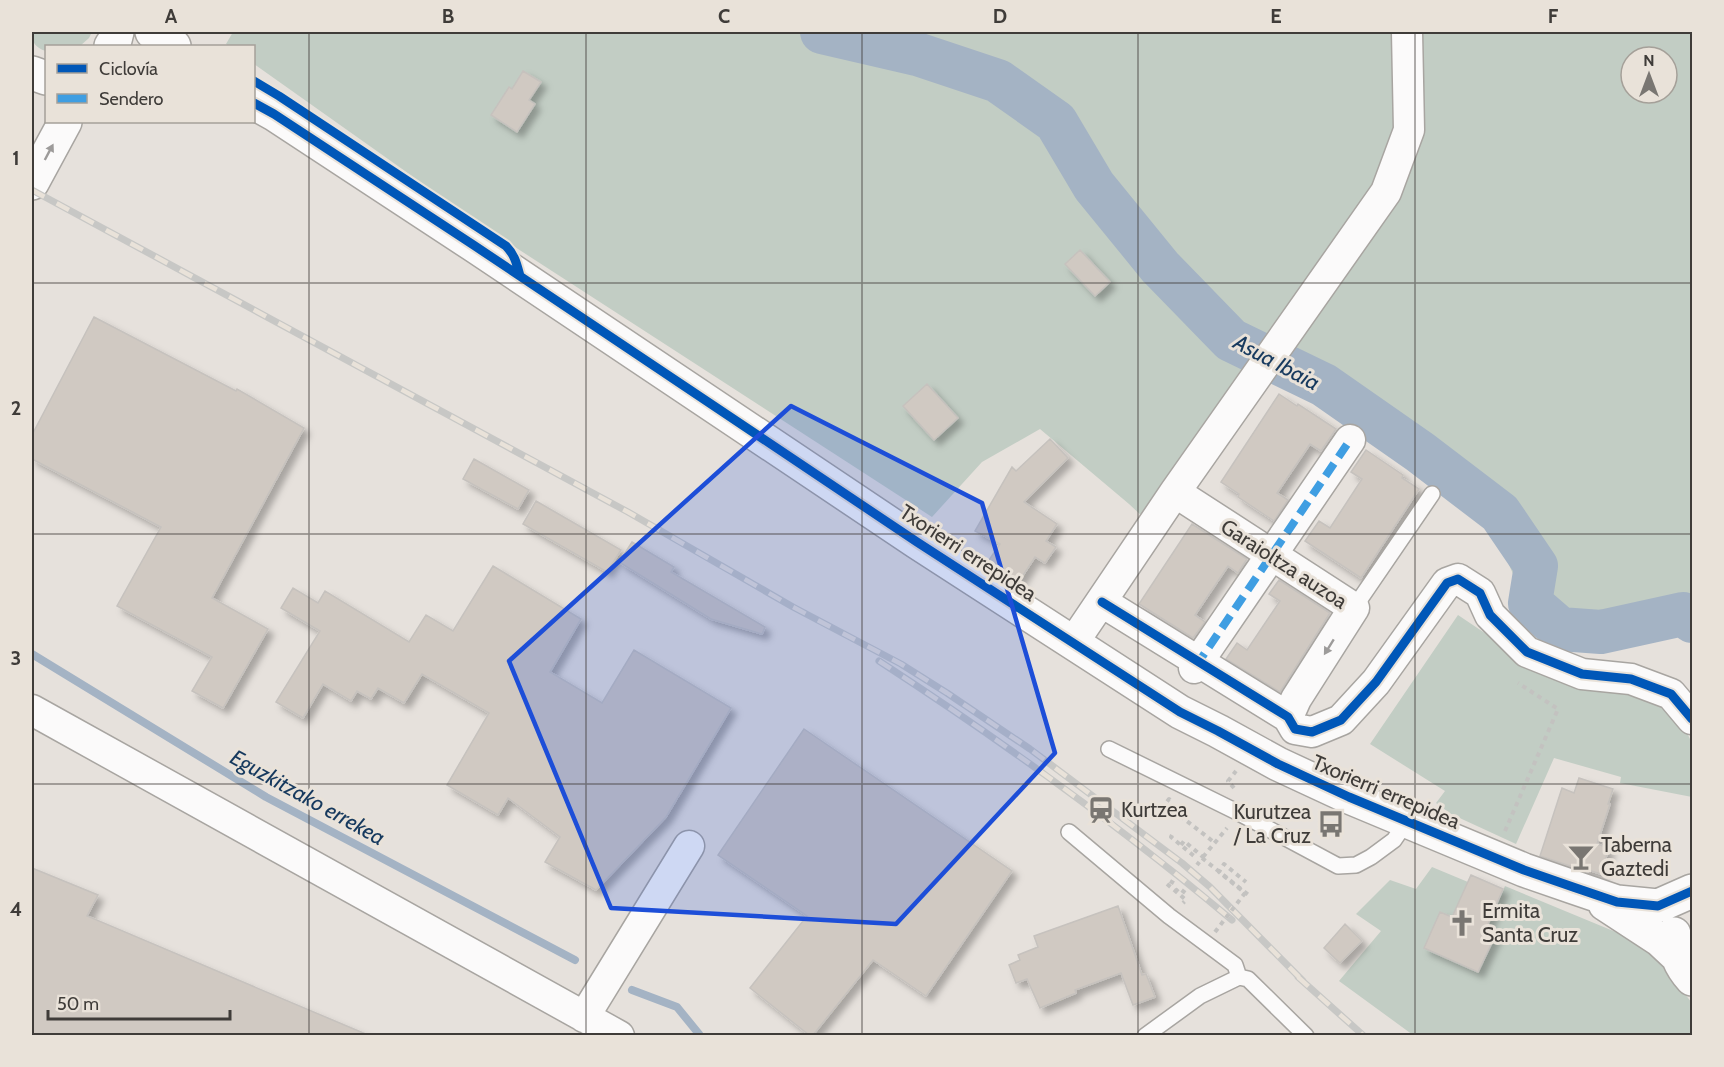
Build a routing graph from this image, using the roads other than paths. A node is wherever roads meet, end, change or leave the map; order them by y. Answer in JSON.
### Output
{"nodes":[{"id":1,"x":152,"y":32,"type":"edge"},
{"id":2,"x":1407,"y":32,"type":"edge"},
{"id":3,"x":172,"y":45,"type":"edge"},
{"id":4,"x":260,"y":105,"type":"edge"},
{"id":5,"x":64,"y":123,"type":"edge"},
{"id":6,"x":32,"y":183,"type":"edge"},
{"id":7,"x":1350,"y":440,"type":"dead end"},
{"id":8,"x":1175,"y":492,"type":"junction"},
{"id":9,"x":1432,"y":494,"type":"dead end"},
{"id":10,"x":1272,"y":555,"type":"junction"},
{"id":11,"x":1102,"y":602,"type":"junction"},
{"id":12,"x":1354,"y":608,"type":"junction"},
{"id":13,"x":1073,"y":643,"type":"junction"},
{"id":14,"x":1196,"y":665,"type":"junction"},
{"id":15,"x":32,"y":710,"type":"edge"},
{"id":16,"x":1288,"y":717,"type":"junction"},
{"id":17,"x":1692,"y":719,"type":"edge"},
{"id":18,"x":1109,"y":749,"type":"dead end"},
{"id":19,"x":1407,"y":821,"type":"junction"},
{"id":20,"x":1068,"y":832,"type":"dead end"},
{"id":21,"x":689,"y":846,"type":"dead end"},
{"id":22,"x":1574,"y":887,"type":"junction"},
{"id":23,"x":1692,"y":892,"type":"edge"},
{"id":24,"x":1684,"y":967,"type":"edge"},
{"id":25,"x":1239,"y":977,"type":"junction"},
{"id":26,"x":584,"y":1017,"type":"junction"},
{"id":27,"x":619,"y":1035,"type":"edge"},
{"id":28,"x":1145,"y":1035,"type":"edge"},
{"id":29,"x":1306,"y":1035,"type":"edge"}],
"edges":[{"from":1,"to":3,"type":"street"},
{"from":2,"to":8,"type":"street"},
{"from":4,"to":13,"type":"street","name":"Txorierri errepidea"},
{"from":6,"to":5,"type":"street","one_way":true},
{"from":7,"to":10,"type":"street"},
{"from":8,"to":10,"type":"street","name":"Garaioltza auzoa"},
{"from":8,"to":11,"type":"street"},
{"from":9,"to":12,"type":"lane"},
{"from":10,"to":12,"type":"street","name":"Garaioltza auzoa"},
{"from":10,"to":14,"type":"street"},
{"from":11,"to":13,"type":"street"},
{"from":11,"to":14,"type":"street"},
{"from":12,"to":16,"type":"street","name":"Garaioltza auzoa","one_way":true},
{"from":13,"to":19,"type":"street","name":"Txorierri errepidea"},
{"from":14,"to":16,"type":"street"},
{"from":15,"to":26,"type":"street"},
{"from":16,"to":17,"type":"street"},
{"from":18,"to":19,"type":"lane"},
{"from":19,"to":22,"type":"street","name":"Txorierri errepidea"},
{"from":20,"to":25,"type":"lane"},
{"from":21,"to":26,"type":"street"},
{"from":22,"to":23,"type":"street","name":"Txorierri errepidea"},
{"from":22,"to":24,"type":"street","name":"Txorierri errepidea"},
{"from":23,"to":24,"type":"street","name":"Txorierri errepidea"},
{"from":25,"to":28,"type":"lane"},
{"from":25,"to":29,"type":"lane"},
{"from":26,"to":27,"type":"street"}]}
